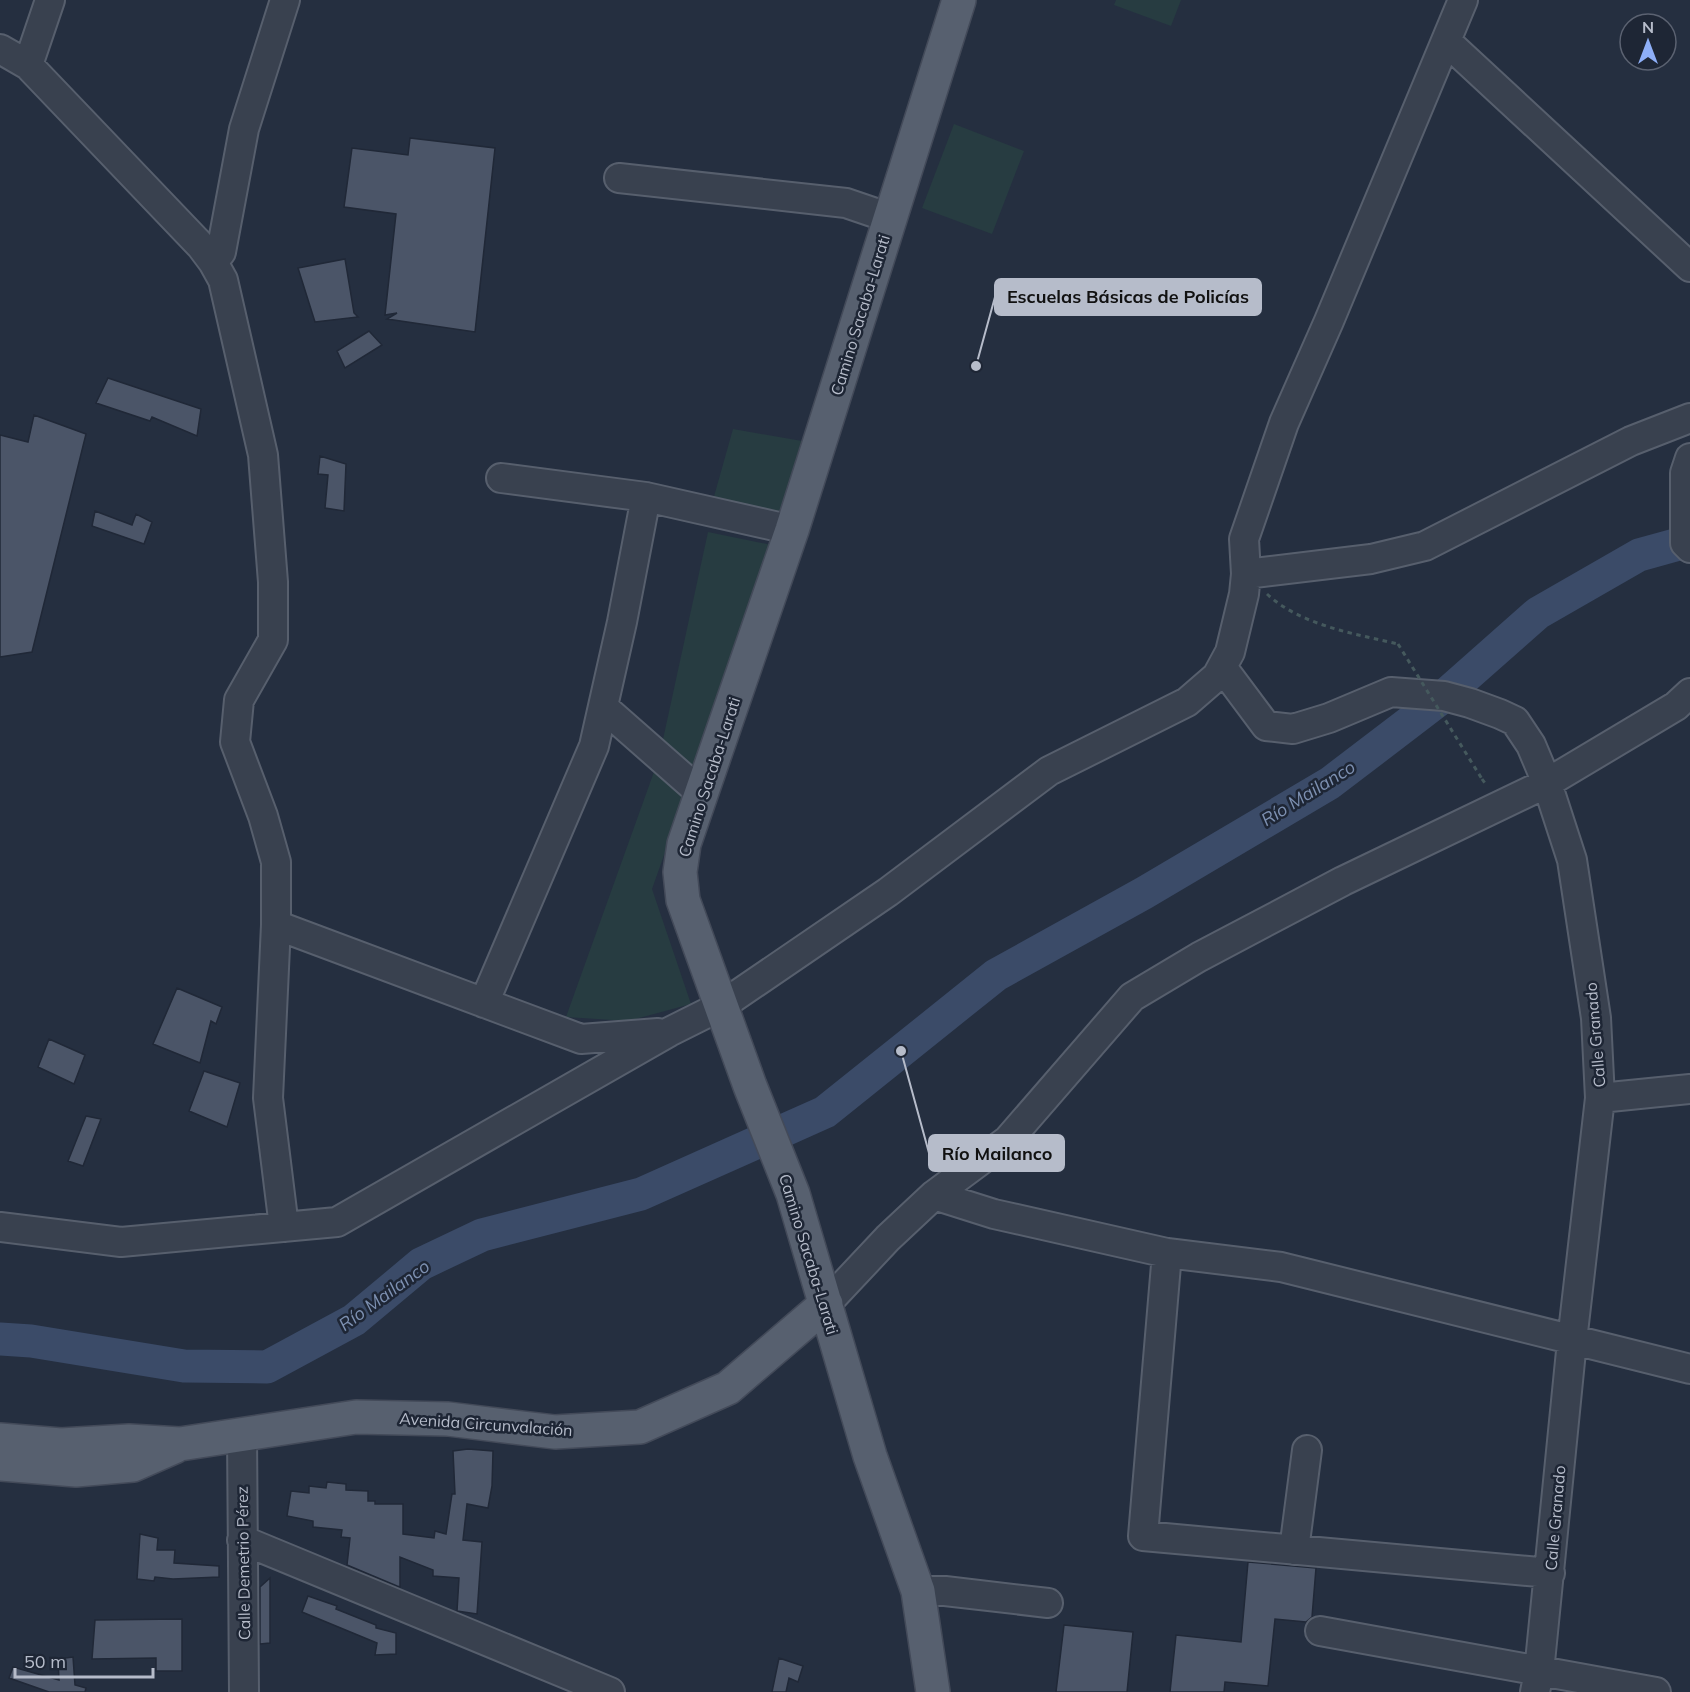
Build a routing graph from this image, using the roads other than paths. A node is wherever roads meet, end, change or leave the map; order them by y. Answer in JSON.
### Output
{"nodes":[{"id":1,"x":50,"y":0,"type":"edge"},
{"id":2,"x":285,"y":0,"type":"edge"},
{"id":3,"x":959,"y":0,"type":"edge"},
{"id":4,"x":1463,"y":0,"type":"edge"},
{"id":5,"x":1446,"y":41,"type":"junction"},
{"id":6,"x":0,"y":49,"type":"edge"},
{"id":7,"x":28,"y":65,"type":"junction"},
{"id":8,"x":619,"y":178,"type":"dead end"},
{"id":9,"x":890,"y":218,"type":"junction"},
{"id":10,"x":213,"y":262,"type":"junction"},
{"id":11,"x":1690,"y":267,"type":"edge"},
{"id":12,"x":1690,"y":418,"type":"edge"},
{"id":13,"x":1690,"y":458,"type":"edge"},
{"id":14,"x":501,"y":478,"type":"dead end"},
{"id":15,"x":646,"y":497,"type":"junction"},
{"id":16,"x":792,"y":530,"type":"junction"},
{"id":17,"x":1690,"y":548,"type":"edge"},
{"id":18,"x":1246,"y":574,"type":"junction"},
{"id":19,"x":1222,"y":667,"type":"junction"},
{"id":20,"x":1690,"y":693,"type":"edge"},
{"id":21,"x":603,"y":707,"type":"junction"},
{"id":22,"x":1547,"y":783,"type":"junction"},
{"id":23,"x":702,"y":794,"type":"junction"},
{"id":24,"x":276,"y":925,"type":"junction"},
{"id":25,"x":484,"y":1003,"type":"junction"},
{"id":26,"x":721,"y":1006,"type":"junction"},
{"id":27,"x":669,"y":1032,"type":"junction"},
{"id":28,"x":1690,"y":1089,"type":"edge"},
{"id":29,"x":1600,"y":1098,"type":"junction"},
{"id":30,"x":934,"y":1195,"type":"junction"},
{"id":31,"x":0,"y":1227,"type":"edge"},
{"id":32,"x":284,"y":1227,"type":"junction"},
{"id":33,"x":1167,"y":1253,"type":"junction"},
{"id":34,"x":826,"y":1304,"type":"junction"},
{"id":35,"x":1572,"y":1341,"type":"junction"},
{"id":36,"x":1690,"y":1369,"type":"edge"},
{"id":37,"x":242,"y":1434,"type":"junction"},
{"id":38,"x":0,"y":1440,"type":"edge"},
{"id":39,"x":180,"y":1444,"type":"junction"},
{"id":40,"x":1307,"y":1450,"type":"dead end"},
{"id":41,"x":0,"y":1464,"type":"edge"},
{"id":42,"x":242,"y":1540,"type":"junction"},
{"id":43,"x":1294,"y":1550,"type":"junction"},
{"id":44,"x":1550,"y":1573,"type":"junction"},
{"id":45,"x":918,"y":1591,"type":"junction"},
{"id":46,"x":1048,"y":1603,"type":"dead end"},
{"id":47,"x":1320,"y":1631,"type":"dead end"},
{"id":48,"x":1537,"y":1682,"type":"edge"},
{"id":49,"x":244,"y":1692,"type":"edge"},
{"id":50,"x":610,"y":1692,"type":"edge"},
{"id":51,"x":933,"y":1692,"type":"edge"},
{"id":52,"x":1656,"y":1692,"type":"edge"}],
"edges":[{"from":1,"to":7,"type":"street"},
{"from":2,"to":10,"type":"street"},
{"from":3,"to":9,"type":"main road","name":"Camino Sacaba-Larati"},
{"from":4,"to":5,"type":"street"},
{"from":5,"to":11,"type":"street"},
{"from":5,"to":18,"type":"street"},
{"from":6,"to":7,"type":"street"},
{"from":7,"to":10,"type":"street"},
{"from":8,"to":9,"type":"street"},
{"from":9,"to":16,"type":"main road","name":"Camino Sacaba-Larati"},
{"from":10,"to":24,"type":"street"},
{"from":12,"to":18,"type":"street"},
{"from":13,"to":17,"type":"street"},
{"from":14,"to":15,"type":"street"},
{"from":15,"to":16,"type":"street"},
{"from":15,"to":21,"type":"street"},
{"from":16,"to":23,"type":"main road","name":"Camino Sacaba-Larati"},
{"from":18,"to":19,"type":"street"},
{"from":19,"to":22,"type":"street","name":"Calle Granado"},
{"from":19,"to":26,"type":"street"},
{"from":20,"to":22,"type":"street"},
{"from":21,"to":23,"type":"street"},
{"from":21,"to":25,"type":"street"},
{"from":22,"to":29,"type":"street","name":"Calle Granado"},
{"from":22,"to":30,"type":"street"},
{"from":23,"to":26,"type":"main road","name":"Camino Sacaba-Larati"},
{"from":24,"to":25,"type":"street"},
{"from":24,"to":32,"type":"street"},
{"from":25,"to":27,"type":"street"},
{"from":26,"to":27,"type":"street"},
{"from":26,"to":34,"type":"main road","name":"Camino Sacaba-Larati"},
{"from":27,"to":32,"type":"street"},
{"from":28,"to":29,"type":"street"},
{"from":29,"to":35,"type":"street","name":"Calle Granado"},
{"from":30,"to":33,"type":"street"},
{"from":30,"to":34,"type":"street"},
{"from":31,"to":32,"type":"street"},
{"from":33,"to":35,"type":"street"},
{"from":33,"to":43,"type":"street"},
{"from":34,"to":37,"type":"main road","name":"Avenida Circunvalación"},
{"from":34,"to":45,"type":"main road","name":"Camino Sacaba-Larati"},
{"from":35,"to":36,"type":"street"},
{"from":35,"to":44,"type":"street","name":"Calle Granado"},
{"from":37,"to":39,"type":"main road","name":"Avenida Circunvalación"},
{"from":37,"to":42,"type":"street","name":"Calle Demetrio Pérez"},
{"from":38,"to":39,"type":"main road","name":"Avenida Circunvalación"},
{"from":39,"to":41,"type":"main road","name":"Avenida Circunvalación"},
{"from":40,"to":43,"type":"street"},
{"from":42,"to":49,"type":"street","name":"Calle Demetrio Pérez"},
{"from":42,"to":50,"type":"street"},
{"from":43,"to":44,"type":"street"},
{"from":44,"to":48,"type":"street","name":"Calle Granado"},
{"from":45,"to":46,"type":"street"},
{"from":45,"to":51,"type":"main road","name":"Camino Sacaba-Larati"},
{"from":47,"to":48,"type":"street"},
{"from":48,"to":52,"type":"street"}]}
